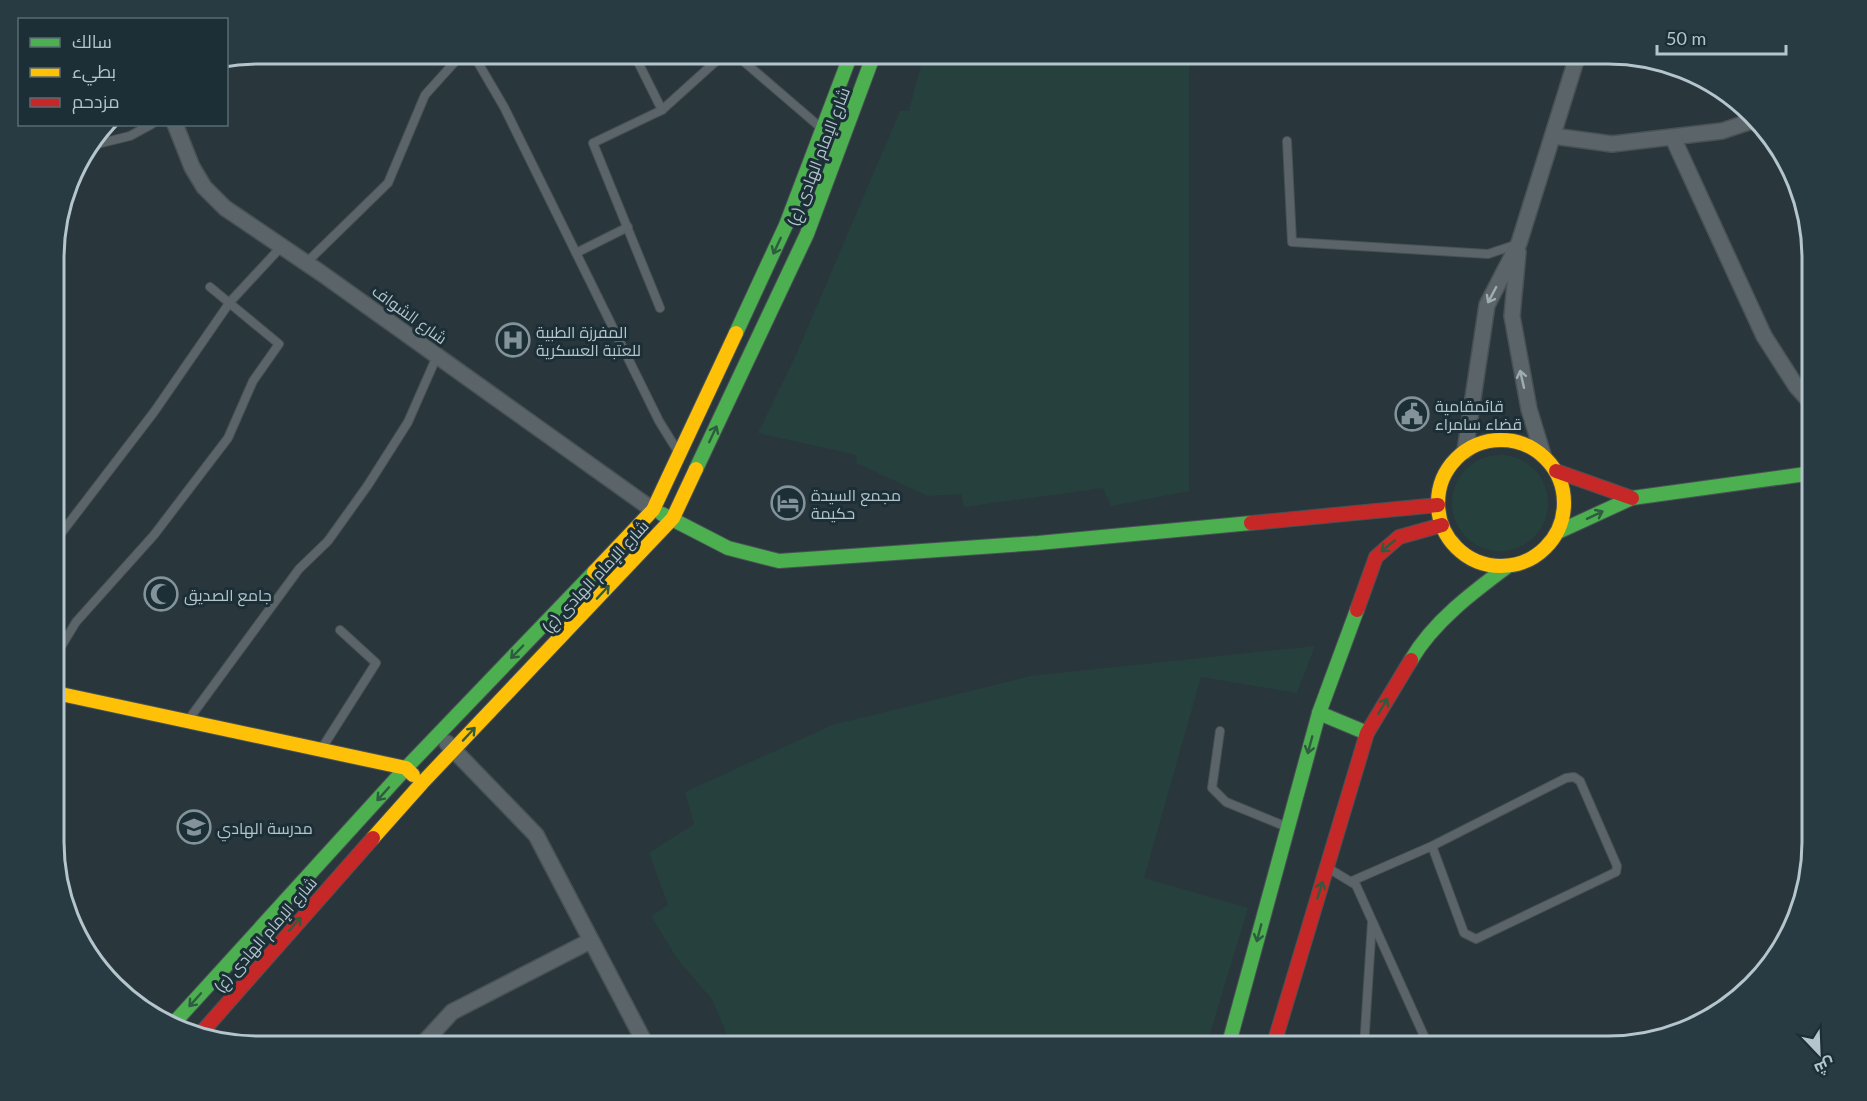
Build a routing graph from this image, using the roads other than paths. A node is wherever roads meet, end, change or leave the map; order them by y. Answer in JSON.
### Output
{"nodes":[{"id":1,"x":453,"y":64,"type":"edge"},
{"id":2,"x":479,"y":64,"type":"edge"},
{"id":3,"x":639,"y":64,"type":"edge"},
{"id":4,"x":713,"y":64,"type":"edge"},
{"id":5,"x":747,"y":64,"type":"edge"},
{"id":6,"x":847,"y":64,"type":"edge"},
{"id":7,"x":870,"y":64,"type":"edge"},
{"id":8,"x":1575,"y":64,"type":"edge"},
{"id":9,"x":662,"y":110,"type":"junction"},
{"id":10,"x":1747,"y":122,"type":"edge"},
{"id":11,"x":148,"y":126,"type":"edge"},
{"id":12,"x":176,"y":126,"type":"edge"},
{"id":13,"x":823,"y":129,"type":"junction"},
{"id":14,"x":1552,"y":136,"type":"junction"},
{"id":15,"x":1673,"y":138,"type":"junction"},
{"id":16,"x":1287,"y":141,"type":"dead end"},
{"id":17,"x":104,"y":143,"type":"edge"},
{"id":18,"x":628,"y":227,"type":"junction"},
{"id":19,"x":1519,"y":243,"type":"junction"},
{"id":20,"x":281,"y":247,"type":"junction"},
{"id":21,"x":576,"y":253,"type":"junction"},
{"id":22,"x":306,"y":263,"type":"junction"},
{"id":23,"x":210,"y":287,"type":"dead end"},
{"id":24,"x":230,"y":302,"type":"junction"},
{"id":25,"x":660,"y":308,"type":"dead end"},
{"id":26,"x":437,"y":356,"type":"junction"},
{"id":27,"x":1802,"y":393,"type":"edge"},
{"id":28,"x":1466,"y":451,"type":"junction"},
{"id":29,"x":680,"y":453,"type":"junction"},
{"id":30,"x":1543,"y":455,"type":"junction"},
{"id":31,"x":1556,"y":471,"type":"junction"},
{"id":32,"x":1802,"y":475,"type":"edge"},
{"id":33,"x":1632,"y":498,"type":"junction"},
{"id":34,"x":1438,"y":505,"type":"junction"},
{"id":35,"x":653,"y":510,"type":"junction"},
{"id":36,"x":673,"y":518,"type":"junction"},
{"id":37,"x":1442,"y":525,"type":"junction"},
{"id":38,"x":64,"y":530,"type":"edge"},
{"id":39,"x":1558,"y":532,"type":"junction"},
{"id":40,"x":1508,"y":566,"type":"junction"},
{"id":41,"x":340,"y":630,"type":"dead end"},
{"id":42,"x":64,"y":642,"type":"edge"},
{"id":43,"x":64,"y":695,"type":"edge"},
{"id":44,"x":1319,"y":713,"type":"junction"},
{"id":45,"x":187,"y":721,"type":"junction"},
{"id":46,"x":1220,"y":731,"type":"dead end"},
{"id":47,"x":1368,"y":733,"type":"junction"},
{"id":48,"x":439,"y":734,"type":"junction"},
{"id":49,"x":321,"y":750,"type":"junction"},
{"id":50,"x":454,"y":750,"type":"junction"},
{"id":51,"x":406,"y":768,"type":"junction"},
{"id":52,"x":422,"y":783,"type":"junction"},
{"id":53,"x":1288,"y":827,"type":"junction"},
{"id":54,"x":1432,"y":846,"type":"junction"},
{"id":55,"x":1327,"y":867,"type":"junction"},
{"id":56,"x":1352,"y":881,"type":"junction"},
{"id":57,"x":1372,"y":920,"type":"junction"},
{"id":58,"x":590,"y":941,"type":"junction"},
{"id":59,"x":178,"y":1018,"type":"edge"},
{"id":60,"x":205,"y":1029,"type":"edge"},
{"id":61,"x":430,"y":1036,"type":"edge"},
{"id":62,"x":641,"y":1036,"type":"edge"},
{"id":63,"x":1231,"y":1036,"type":"edge"},
{"id":64,"x":1276,"y":1036,"type":"edge"},
{"id":65,"x":1365,"y":1036,"type":"edge"},
{"id":66,"x":1424,"y":1036,"type":"edge"}],
"edges":[{"from":1,"to":22,"type":"lane"},
{"from":2,"to":21,"type":"lane"},
{"from":3,"to":9,"type":"lane"},
{"from":4,"to":9,"type":"lane"},
{"from":5,"to":13,"type":"lane"},
{"from":6,"to":13,"type":"main road","name":"شارع الإمام الهادی (ع)"},
{"from":36,"to":7,"type":"main road","name":"شارع الإمام الهادی (ع)","one_way":true},
{"from":8,"to":14,"type":"street"},
{"from":9,"to":18,"type":"lane"},
{"from":10,"to":15,"type":"street"},
{"from":11,"to":17,"type":"lane"},
{"from":12,"to":20,"type":"street","name":"شارع الشواف"},
{"from":13,"to":29,"type":"main road","name":"شارع الإمام الهادی (ع)","one_way":true},
{"from":14,"to":15,"type":"street"},
{"from":14,"to":19,"type":"street"},
{"from":15,"to":27,"type":"street"},
{"from":16,"to":19,"type":"lane"},
{"from":18,"to":21,"type":"lane"},
{"from":18,"to":25,"type":"lane"},
{"from":19,"to":28,"type":"street","one_way":true},
{"from":30,"to":19,"type":"street","one_way":true},
{"from":20,"to":22,"type":"street","name":"شارع الشواف"},
{"from":20,"to":24,"type":"lane"},
{"from":21,"to":29,"type":"lane"},
{"from":22,"to":26,"type":"street","name":"شارع الشواف"},
{"from":23,"to":24,"type":"lane"},
{"from":24,"to":38,"type":"lane"},
{"from":24,"to":42,"type":"lane"},
{"from":26,"to":35,"type":"street","name":"شارع الشواف"},
{"from":26,"to":45,"type":"lane"},
{"from":28,"to":30,"type":"main road"},
{"from":28,"to":34,"type":"main road"},
{"from":29,"to":35,"type":"main road","name":"شارع الإمام الهادی (ع)"},
{"from":30,"to":31,"type":"main road"},
{"from":31,"to":33,"type":"main road"},
{"from":31,"to":39,"type":"main road"},
{"from":32,"to":33,"type":"main road"},
{"from":39,"to":33,"type":"main road","one_way":true},
{"from":34,"to":36,"type":"main road"},
{"from":34,"to":37,"type":"main road"},
{"from":35,"to":36,"type":"main road"},
{"from":35,"to":48,"type":"main road","name":"شارع الإمام الهادی (ع)","one_way":true},
{"from":50,"to":36,"type":"main road","name":"شارع الإمام الهادی (ع)","one_way":true},
{"from":37,"to":40,"type":"main road"},
{"from":37,"to":44,"type":"main road","one_way":true},
{"from":39,"to":40,"type":"main road"},
{"from":47,"to":40,"type":"main road","one_way":true},
{"from":41,"to":49,"type":"lane"},
{"from":43,"to":45,"type":"main road"},
{"from":44,"to":47,"type":"main road"},
{"from":44,"to":53,"type":"main road","one_way":true},
{"from":45,"to":49,"type":"main road"},
{"from":46,"to":53,"type":"lane"},
{"from":47,"to":55,"type":"main road"},
{"from":48,"to":50,"type":"street"},
{"from":48,"to":51,"type":"main road","name":"شارع الإمام الهادی (ع)"},
{"from":49,"to":51,"type":"main road"},
{"from":50,"to":52,"type":"main road","name":"شارع الإمام الهادی (ع)"},
{"from":50,"to":58,"type":"street"},
{"from":51,"to":52,"type":"main road"},
{"from":51,"to":59,"type":"main road","name":"شارع الإمام الهادی (ع)","one_way":true},
{"from":60,"to":52,"type":"main road","name":"شارع الإمام الهادی (ع)","one_way":true},
{"from":53,"to":63,"type":"main road","one_way":true},
{"from":54,"to":54,"type":"lane"},
{"from":54,"to":56,"type":"lane"},
{"from":55,"to":56,"type":"lane"},
{"from":64,"to":55,"type":"main road","one_way":true},
{"from":56,"to":57,"type":"lane"},
{"from":57,"to":65,"type":"lane"},
{"from":57,"to":66,"type":"lane"},
{"from":58,"to":61,"type":"street"},
{"from":58,"to":62,"type":"street"}]}
